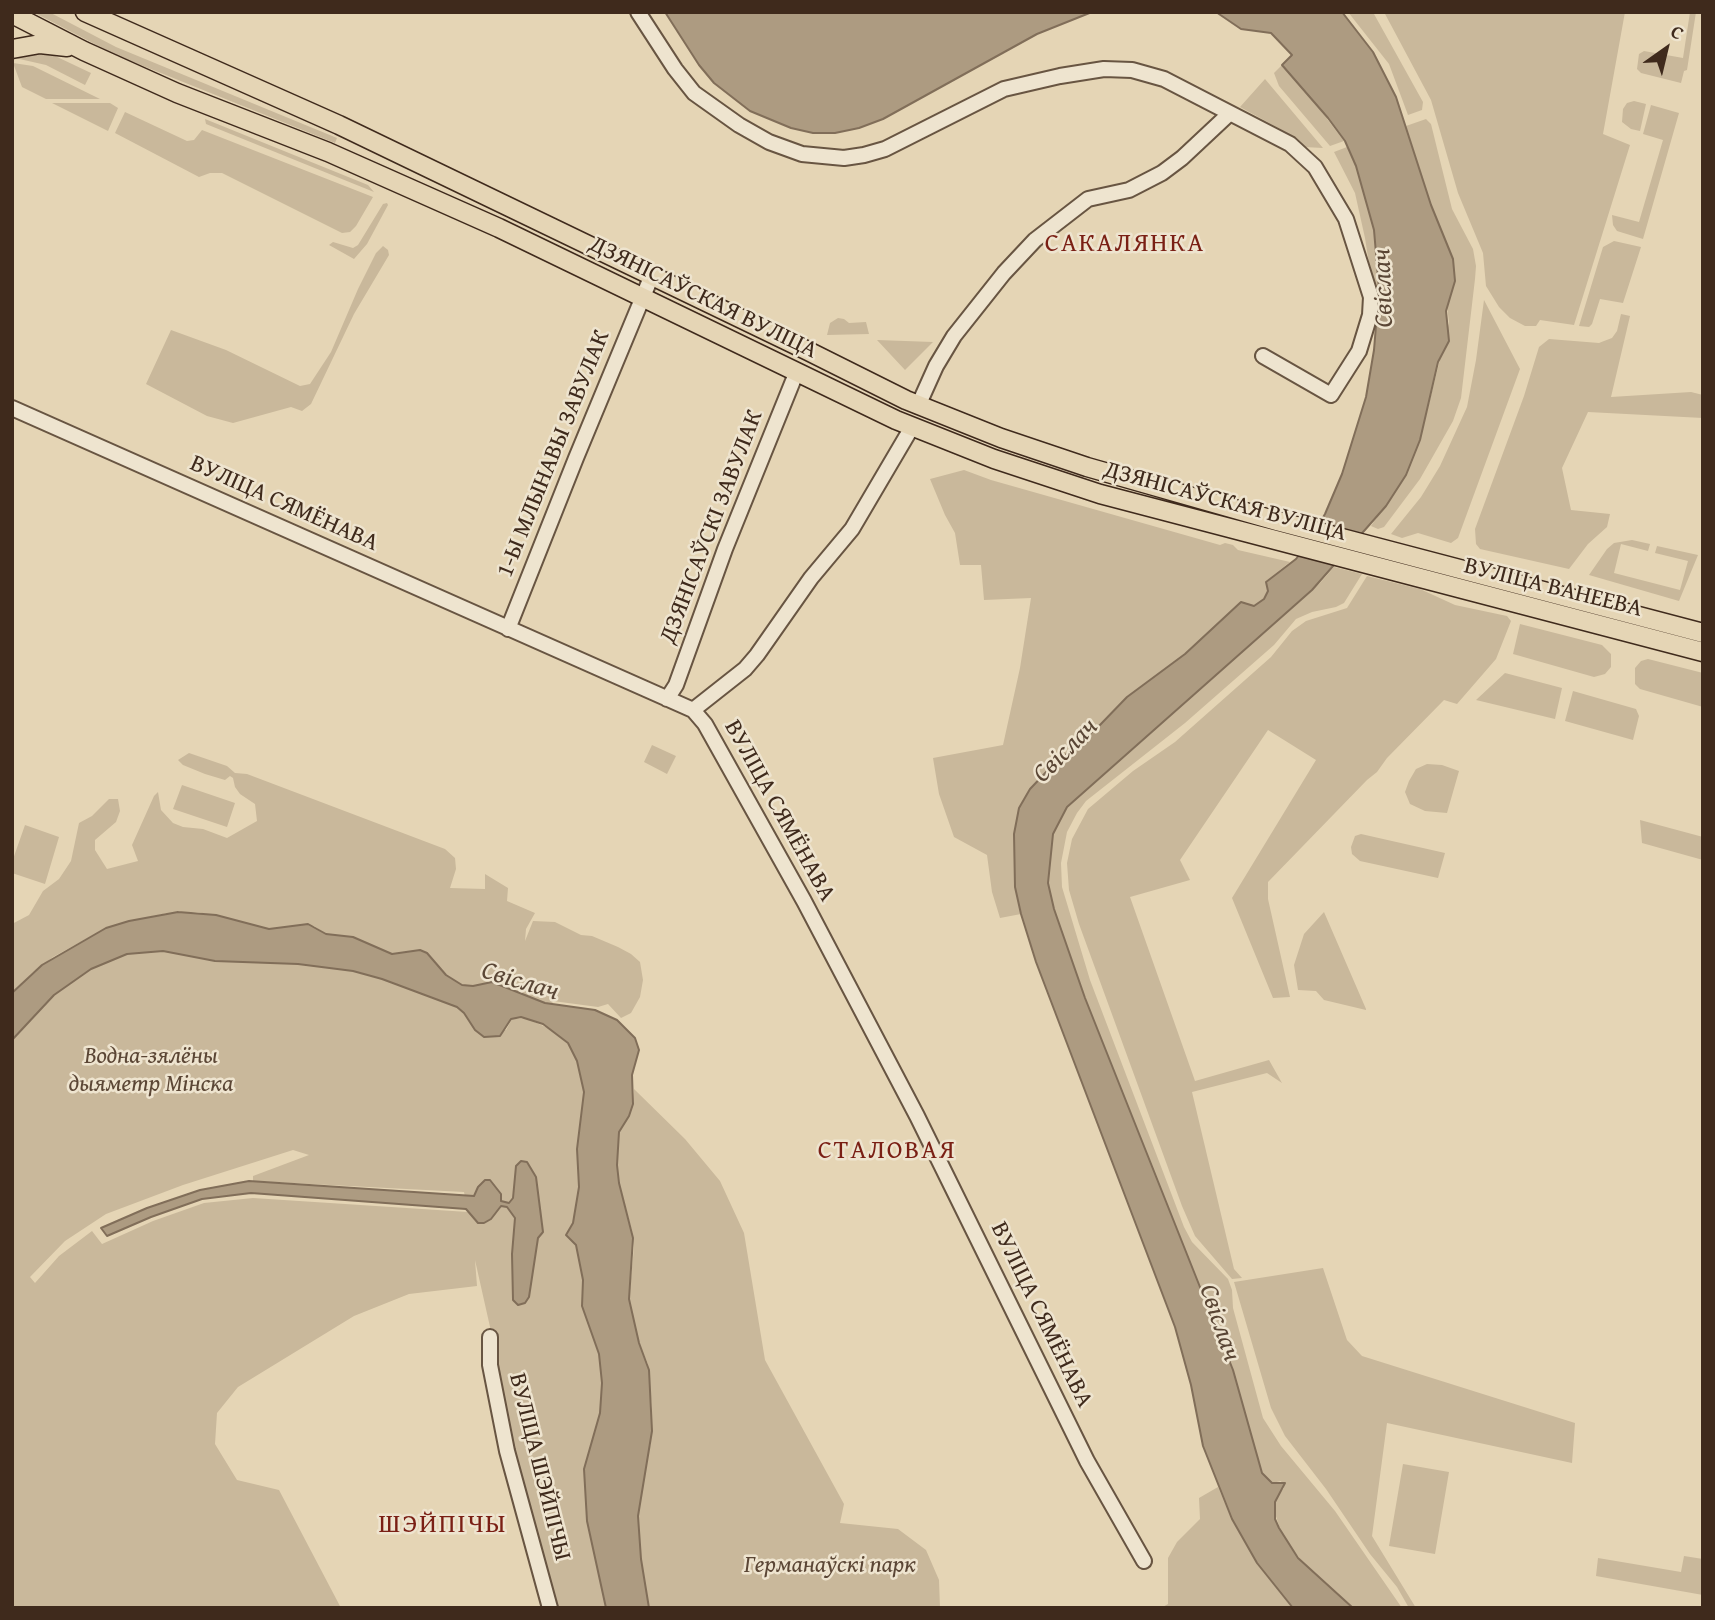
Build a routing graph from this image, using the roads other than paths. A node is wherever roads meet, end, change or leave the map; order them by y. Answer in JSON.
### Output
{"nodes":[{"id":1,"x":85,"y":12,"type":"edge"},
{"id":2,"x":94,"y":12,"type":"edge"},
{"id":3,"x":638,"y":12,"type":"edge"},
{"id":4,"x":12,"y":14,"type":"edge"},
{"id":5,"x":115,"y":27,"type":"junction"},
{"id":6,"x":12,"y":49,"type":"edge"},
{"id":7,"x":84,"y":51,"type":"junction"},
{"id":8,"x":1229,"y":114,"type":"junction"},
{"id":9,"x":652,"y":275,"type":"junction"},
{"id":10,"x":643,"y":296,"type":"junction"},
{"id":11,"x":814,"y":354,"type":"junction"},
{"id":12,"x":1263,"y":356,"type":"dead end"},
{"id":13,"x":792,"y":368,"type":"junction"},
{"id":14,"x":918,"y":406,"type":"junction"},
{"id":15,"x":12,"y":408,"type":"edge"},
{"id":16,"x":912,"y":427,"type":"junction"},
{"id":17,"x":1397,"y":553,"type":"joint"},
{"id":18,"x":1392,"y":572,"type":"joint"},
{"id":19,"x":1640,"y":625,"type":"junction"},
{"id":20,"x":508,"y":629,"type":"junction"},
{"id":21,"x":1703,"y":633,"type":"edge"},
{"id":22,"x":1703,"y":652,"type":"edge"},
{"id":23,"x":667,"y":699,"type":"junction"},
{"id":24,"x":693,"y":710,"type":"junction"},
{"id":25,"x":490,"y":1337,"type":"dead end"},
{"id":26,"x":1144,"y":1561,"type":"dead end"},
{"id":27,"x":551,"y":1608,"type":"edge"}],
"edges":[{"from":1,"to":5,"type":"main road","name":"ДЗЯНІСАЎСКАЯ ВУЛІЦА"},
{"from":2,"to":5,"type":"main road"},
{"from":3,"to":8,"type":"street"},
{"from":4,"to":7,"type":"main road","name":"ДЗЯНІСАЎСКАЯ ВУЛІЦА"},
{"from":5,"to":9,"type":"main road","name":"ДЗЯНІСАЎСКАЯ ВУЛІЦА"},
{"from":6,"to":7,"type":"main road"},
{"from":7,"to":10,"type":"main road","name":"ДЗЯНІСАЎСКАЯ ВУЛІЦА"},
{"from":8,"to":12,"type":"street"},
{"from":8,"to":14,"type":"street"},
{"from":9,"to":10,"type":"street","name":"1-Ы МЛЫНАВЫ ЗАВУЛАК"},
{"from":9,"to":11,"type":"main road","name":"ДЗЯНІСАЎСКАЯ ВУЛІЦА"},
{"from":10,"to":13,"type":"main road","name":"ДЗЯНІСАЎСКАЯ ВУЛІЦА"},
{"from":10,"to":20,"type":"street","name":"1-Ы МЛЫНАВЫ ЗАВУЛАК"},
{"from":11,"to":13,"type":"main road"},
{"from":11,"to":14,"type":"main road","name":"ДЗЯНІСАЎСКАЯ ВУЛІЦА"},
{"from":13,"to":16,"type":"main road","name":"ДЗЯНІСАЎСКАЯ ВУЛІЦА"},
{"from":13,"to":23,"type":"street","name":"ДЗЯНІСАЎСКІ ЗАВУЛАК"},
{"from":14,"to":17,"type":"main road","name":"ДЗЯНІСАЎСКАЯ ВУЛІЦА"},
{"from":15,"to":20,"type":"street","name":"ВУЛІЦА СЯМЁНАВА"},
{"from":16,"to":18,"type":"main road","name":"ДЗЯНІСАЎСКАЯ ВУЛІЦА"},
{"from":16,"to":24,"type":"street"},
{"from":17,"to":19,"type":"main road","name":"ВУЛІЦА ВАНЕЕВА"},
{"from":18,"to":19,"type":"main road","name":"ВУЛІЦА ВАНЕЕВА"},
{"from":19,"to":21,"type":"main road","name":"ВУЛІЦА ВАНЕЕВА"},
{"from":19,"to":22,"type":"main road","name":"ВУЛІЦА ВАНЕЕВА"},
{"from":20,"to":23,"type":"street","name":"ВУЛІЦА СЯМЁНАВА"},
{"from":23,"to":24,"type":"street","name":"ВУЛІЦА СЯМЁНАВА"},
{"from":24,"to":26,"type":"street","name":"ВУЛІЦА СЯМЁНАВА"},
{"from":25,"to":27,"type":"street","name":"ВУЛІЦА ШЭЙПІЧЫ"}]}
